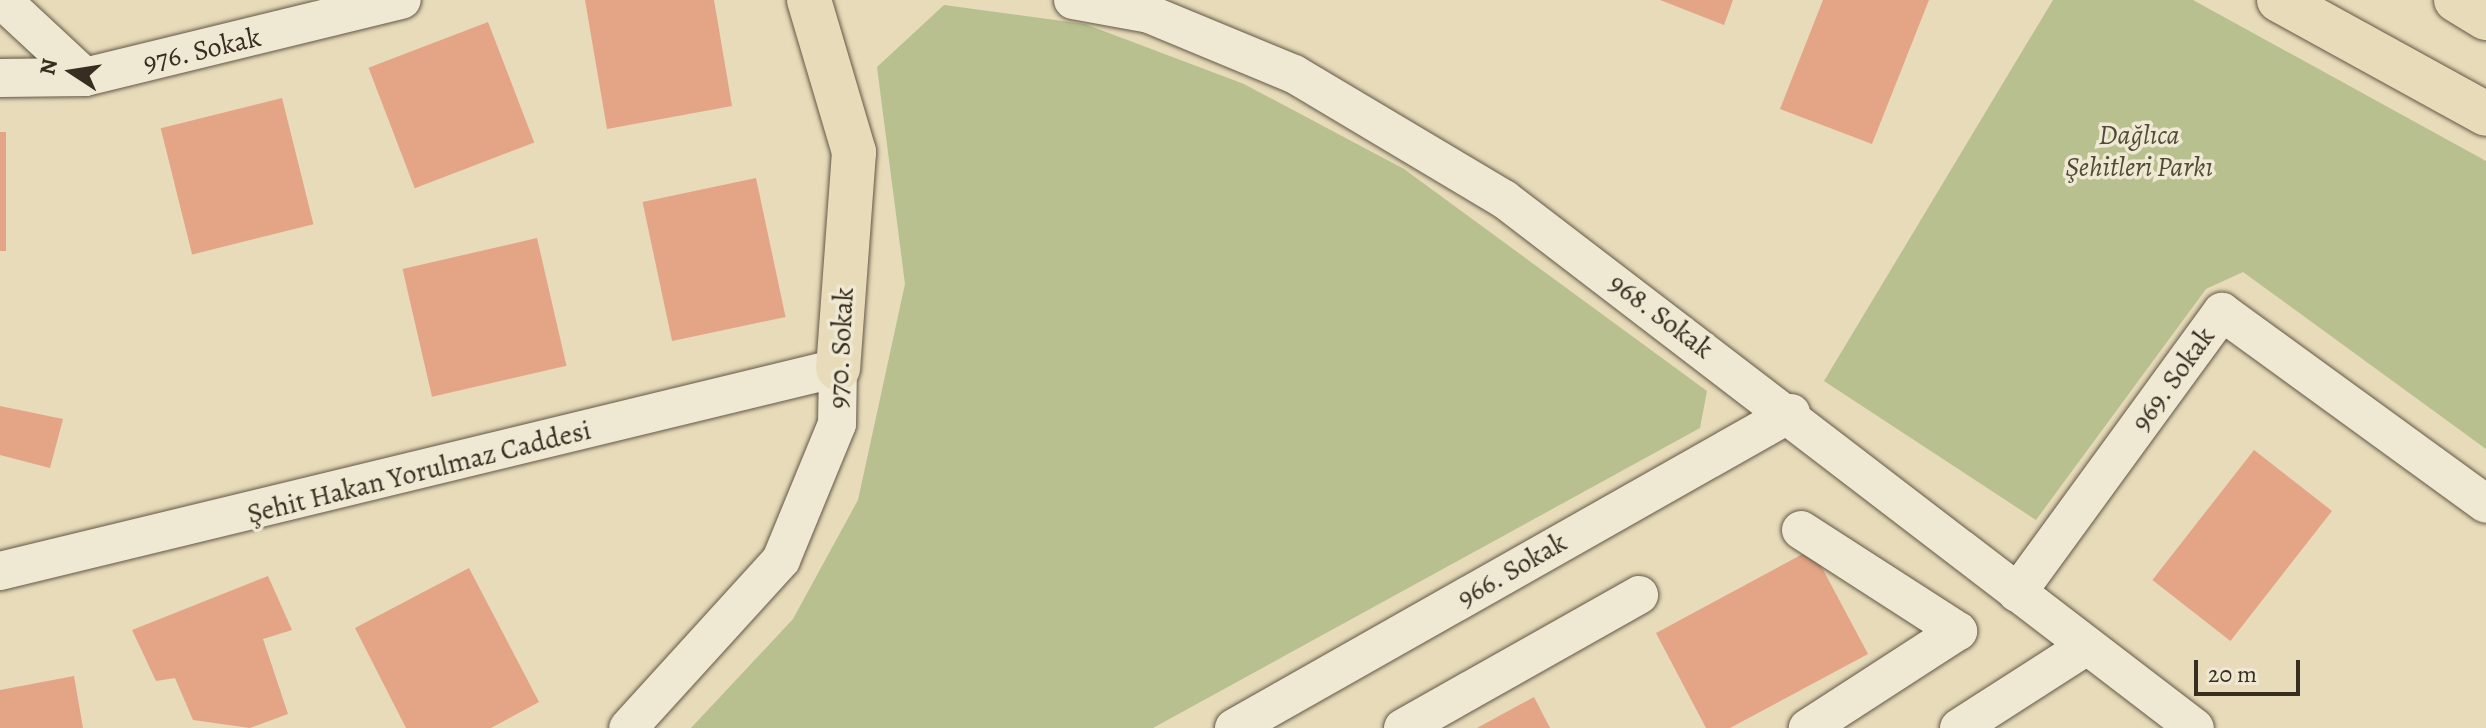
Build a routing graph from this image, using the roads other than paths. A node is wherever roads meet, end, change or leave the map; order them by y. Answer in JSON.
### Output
{"nodes":[{"id":1,"x":2,"y":0,"type":"edge"},
{"id":2,"x":402,"y":0,"type":"edge"},
{"id":3,"x":809,"y":0,"type":"edge"},
{"id":4,"x":1073,"y":0,"type":"edge"},
{"id":5,"x":2279,"y":0,"type":"edge"},
{"id":6,"x":85,"y":77,"type":"junction"},
{"id":7,"x":0,"y":78,"type":"edge"},
{"id":8,"x":2486,"y":114,"type":"edge"},
{"id":9,"x":838,"y":368,"type":"junction"},
{"id":10,"x":1791,"y":413,"type":"junction"},
{"id":11,"x":2486,"y":504,"type":"edge"},
{"id":12,"x":1801,"y":530,"type":"dead end"},
{"id":13,"x":0,"y":571,"type":"edge"},
{"id":14,"x":2017,"y":593,"type":"junction"},
{"id":15,"x":1639,"y":595,"type":"dead end"},
{"id":16,"x":2085,"y":647,"type":"junction"},
{"id":17,"x":628,"y":728,"type":"edge"},
{"id":18,"x":1234,"y":728,"type":"edge"},
{"id":19,"x":1403,"y":728,"type":"edge"},
{"id":20,"x":1808,"y":728,"type":"edge"},
{"id":21,"x":1959,"y":728,"type":"edge"},
{"id":22,"x":2195,"y":728,"type":"edge"}],
"edges":[{"from":1,"to":6,"type":"street"},
{"from":2,"to":6,"type":"street","name":"976. Sokak"},
{"from":3,"to":9,"type":"main road","name":"970. Sokak"},
{"from":4,"to":10,"type":"street","name":"968. Sokak"},
{"from":5,"to":8,"type":"main road"},
{"from":6,"to":7,"type":"street","name":"976. Sokak"},
{"from":9,"to":13,"type":"street","name":"Şehit Hakan Yorulmaz Caddesi"},
{"from":9,"to":17,"type":"street","name":"970. Sokak"},
{"from":10,"to":14,"type":"street","name":"968. Sokak"},
{"from":10,"to":18,"type":"street","name":"966. Sokak"},
{"from":11,"to":14,"type":"street","name":"969. Sokak"},
{"from":12,"to":20,"type":"street"},
{"from":14,"to":16,"type":"street","name":"968. Sokak"},
{"from":15,"to":19,"type":"street"},
{"from":16,"to":21,"type":"street"},
{"from":16,"to":22,"type":"street","name":"968. Sokak"}]}
